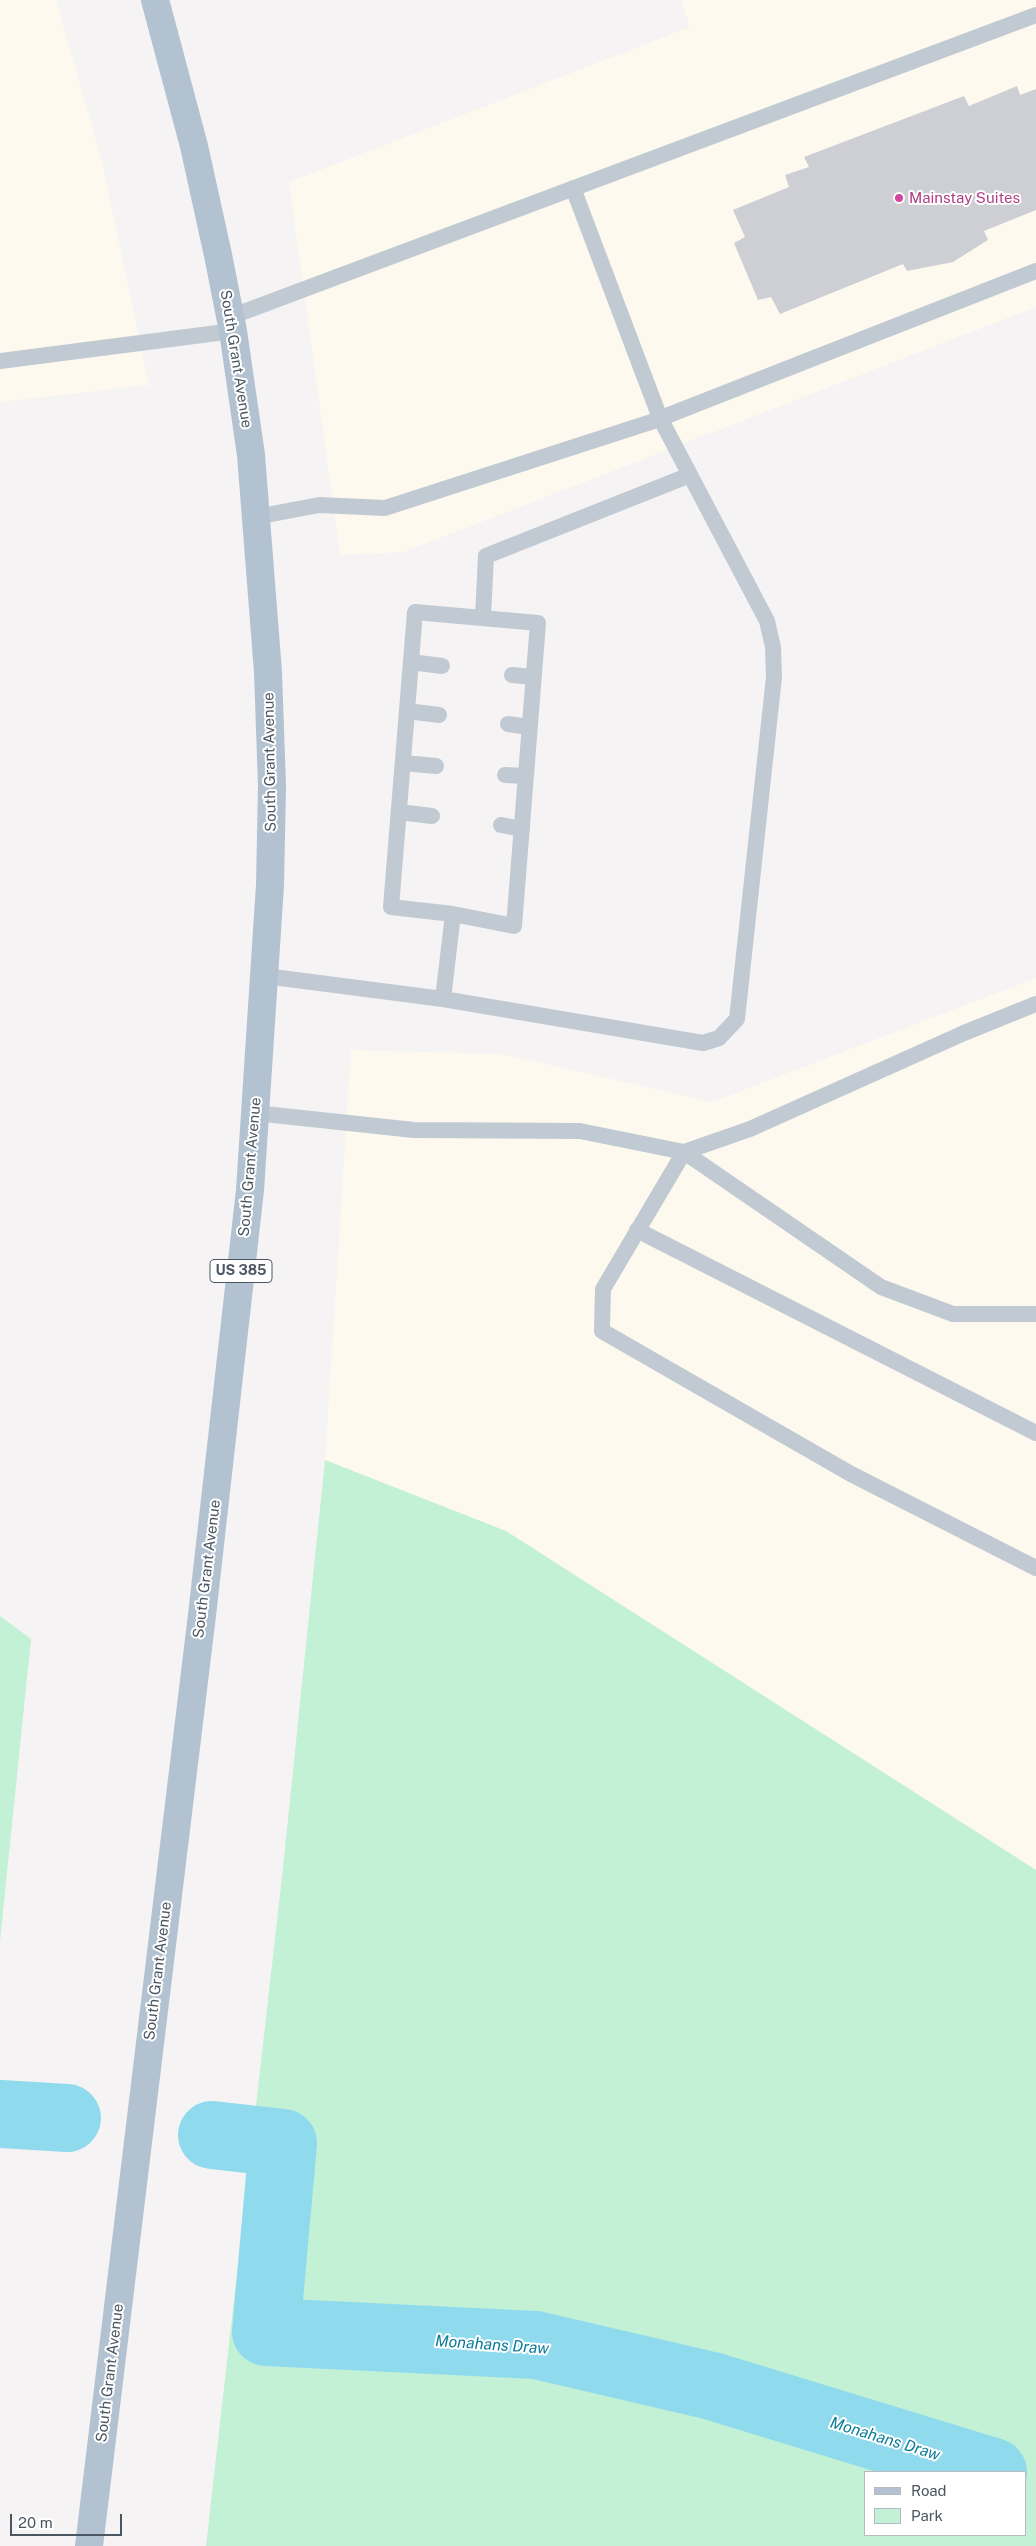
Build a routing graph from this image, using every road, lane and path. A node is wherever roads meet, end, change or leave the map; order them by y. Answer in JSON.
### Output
{"nodes":[{"id":1,"x":154,"y":0,"type":"edge"},
{"id":2,"x":1036,"y":15,"type":"edge"},
{"id":3,"x":573,"y":188,"type":"junction"},
{"id":4,"x":1036,"y":271,"type":"edge"},
{"id":5,"x":231,"y":324,"type":"junction"},
{"id":6,"x":0,"y":360,"type":"edge"},
{"id":7,"x":660,"y":418,"type":"junction"},
{"id":8,"x":690,"y":475,"type":"junction"},
{"id":9,"x":256,"y":517,"type":"junction"},
{"id":10,"x":483,"y":617,"type":"junction"},
{"id":11,"x":411,"y":662,"type":"junction"},
{"id":12,"x":442,"y":666,"type":"dead end"},
{"id":13,"x":512,"y":675,"type":"dead end"},
{"id":14,"x":533,"y":677,"type":"junction"},
{"id":15,"x":407,"y":711,"type":"junction"},
{"id":16,"x":439,"y":715,"type":"dead end"},
{"id":17,"x":508,"y":724,"type":"dead end"},
{"id":18,"x":529,"y":727,"type":"junction"},
{"id":19,"x":403,"y":763,"type":"junction"},
{"id":20,"x":436,"y":766,"type":"dead end"},
{"id":21,"x":505,"y":775,"type":"dead end"},
{"id":22,"x":526,"y":776,"type":"junction"},
{"id":23,"x":399,"y":812,"type":"junction"},
{"id":24,"x":432,"y":816,"type":"dead end"},
{"id":25,"x":501,"y":825,"type":"dead end"},
{"id":26,"x":522,"y":828,"type":"junction"},
{"id":27,"x":453,"y":914,"type":"junction"},
{"id":28,"x":264,"y":976,"type":"junction"},
{"id":29,"x":443,"y":999,"type":"junction"},
{"id":30,"x":1036,"y":1004,"type":"edge"},
{"id":31,"x":255,"y":1113,"type":"junction"},
{"id":32,"x":684,"y":1152,"type":"junction"},
{"id":33,"x":638,"y":1230,"type":"junction"},
{"id":34,"x":1036,"y":1314,"type":"edge"},
{"id":35,"x":1036,"y":1433,"type":"edge"},
{"id":36,"x":1036,"y":1568,"type":"edge"},
{"id":37,"x":89,"y":2546,"type":"edge"}],
"edges":[{"from":1,"to":5,"type":"main road","name":"South Grant Avenue","number":"US 385"},
{"from":2,"to":3,"type":"lane"},
{"from":3,"to":5,"type":"lane"},
{"from":3,"to":7,"type":"lane"},
{"from":4,"to":7,"type":"lane"},
{"from":5,"to":6,"type":"lane"},
{"from":5,"to":9,"type":"main road","name":"South Grant Avenue","number":"US 385"},
{"from":7,"to":8,"type":"lane"},
{"from":7,"to":9,"type":"lane"},
{"from":8,"to":10,"type":"lane"},
{"from":8,"to":29,"type":"lane"},
{"from":9,"to":28,"type":"main road","name":"South Grant Avenue","number":"US 385"},
{"from":10,"to":11,"type":"lane"},
{"from":10,"to":14,"type":"lane"},
{"from":11,"to":12,"type":"lane"},
{"from":11,"to":15,"type":"lane"},
{"from":13,"to":14,"type":"lane"},
{"from":14,"to":18,"type":"lane"},
{"from":15,"to":16,"type":"lane"},
{"from":15,"to":19,"type":"lane"},
{"from":17,"to":18,"type":"lane"},
{"from":18,"to":22,"type":"lane"},
{"from":19,"to":20,"type":"lane"},
{"from":19,"to":23,"type":"lane"},
{"from":21,"to":22,"type":"lane"},
{"from":22,"to":26,"type":"lane"},
{"from":23,"to":24,"type":"lane"},
{"from":23,"to":27,"type":"lane"},
{"from":25,"to":26,"type":"lane"},
{"from":26,"to":27,"type":"lane"},
{"from":27,"to":29,"type":"lane"},
{"from":28,"to":29,"type":"lane"},
{"from":28,"to":31,"type":"main road","name":"South Grant Avenue","number":"US 385"},
{"from":30,"to":32,"type":"lane"},
{"from":31,"to":32,"type":"lane"},
{"from":31,"to":37,"type":"main road","name":"South Grant Avenue","number":"US 385"},
{"from":32,"to":33,"type":"lane"},
{"from":32,"to":34,"type":"lane"},
{"from":33,"to":35,"type":"lane"},
{"from":33,"to":36,"type":"lane"}]}
